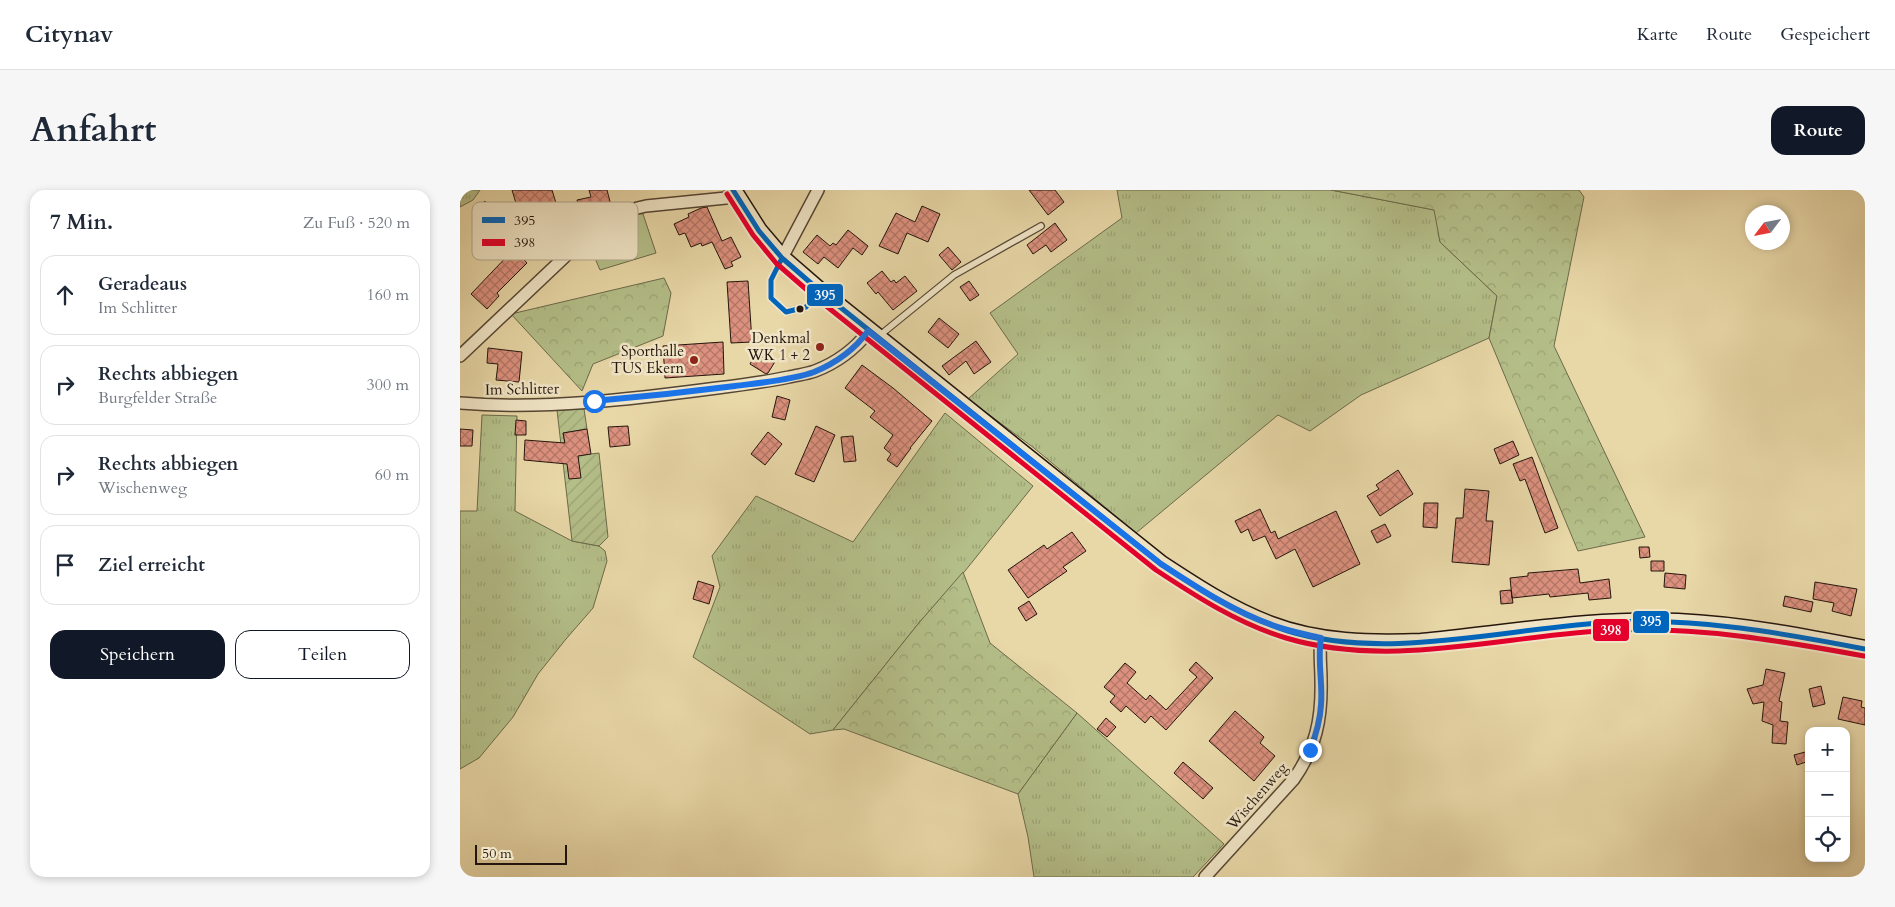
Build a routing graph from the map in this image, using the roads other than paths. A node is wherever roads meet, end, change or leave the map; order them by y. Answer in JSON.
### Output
{"nodes":[{"id":1,"x":818,"y":190,"type":"edge"},
{"id":2,"x":734,"y":191,"type":"edge"},
{"id":3,"x":638,"y":208,"type":"edge"},
{"id":4,"x":1041,"y":226,"type":"dead end"},
{"id":5,"x":782,"y":258,"type":"junction"},
{"id":6,"x":561,"y":260,"type":"edge"},
{"id":7,"x":820,"y":291,"type":"junction"},
{"id":8,"x":873,"y":334,"type":"junction"},
{"id":9,"x":460,"y":356,"type":"edge"},
{"id":10,"x":460,"y":403,"type":"edge"},
{"id":11,"x":1321,"y":638,"type":"junction"},
{"id":12,"x":1865,"y":649,"type":"edge"},
{"id":13,"x":1205,"y":877,"type":"edge"}],
"edges":[{"from":1,"to":5,"type":"street"},
{"from":2,"to":3,"type":"street"},
{"from":2,"to":5,"type":"street"},
{"from":4,"to":8,"type":"lane"},
{"from":5,"to":7,"type":"street"},
{"from":5,"to":7,"type":"lane"},
{"from":6,"to":9,"type":"street"},
{"from":7,"to":8,"type":"street"},
{"from":8,"to":10,"type":"street","name":"Im Schlitter"},
{"from":8,"to":11,"type":"street"},
{"from":11,"to":12,"type":"street"},
{"from":11,"to":13,"type":"street","name":"Wischenweg"}]}
